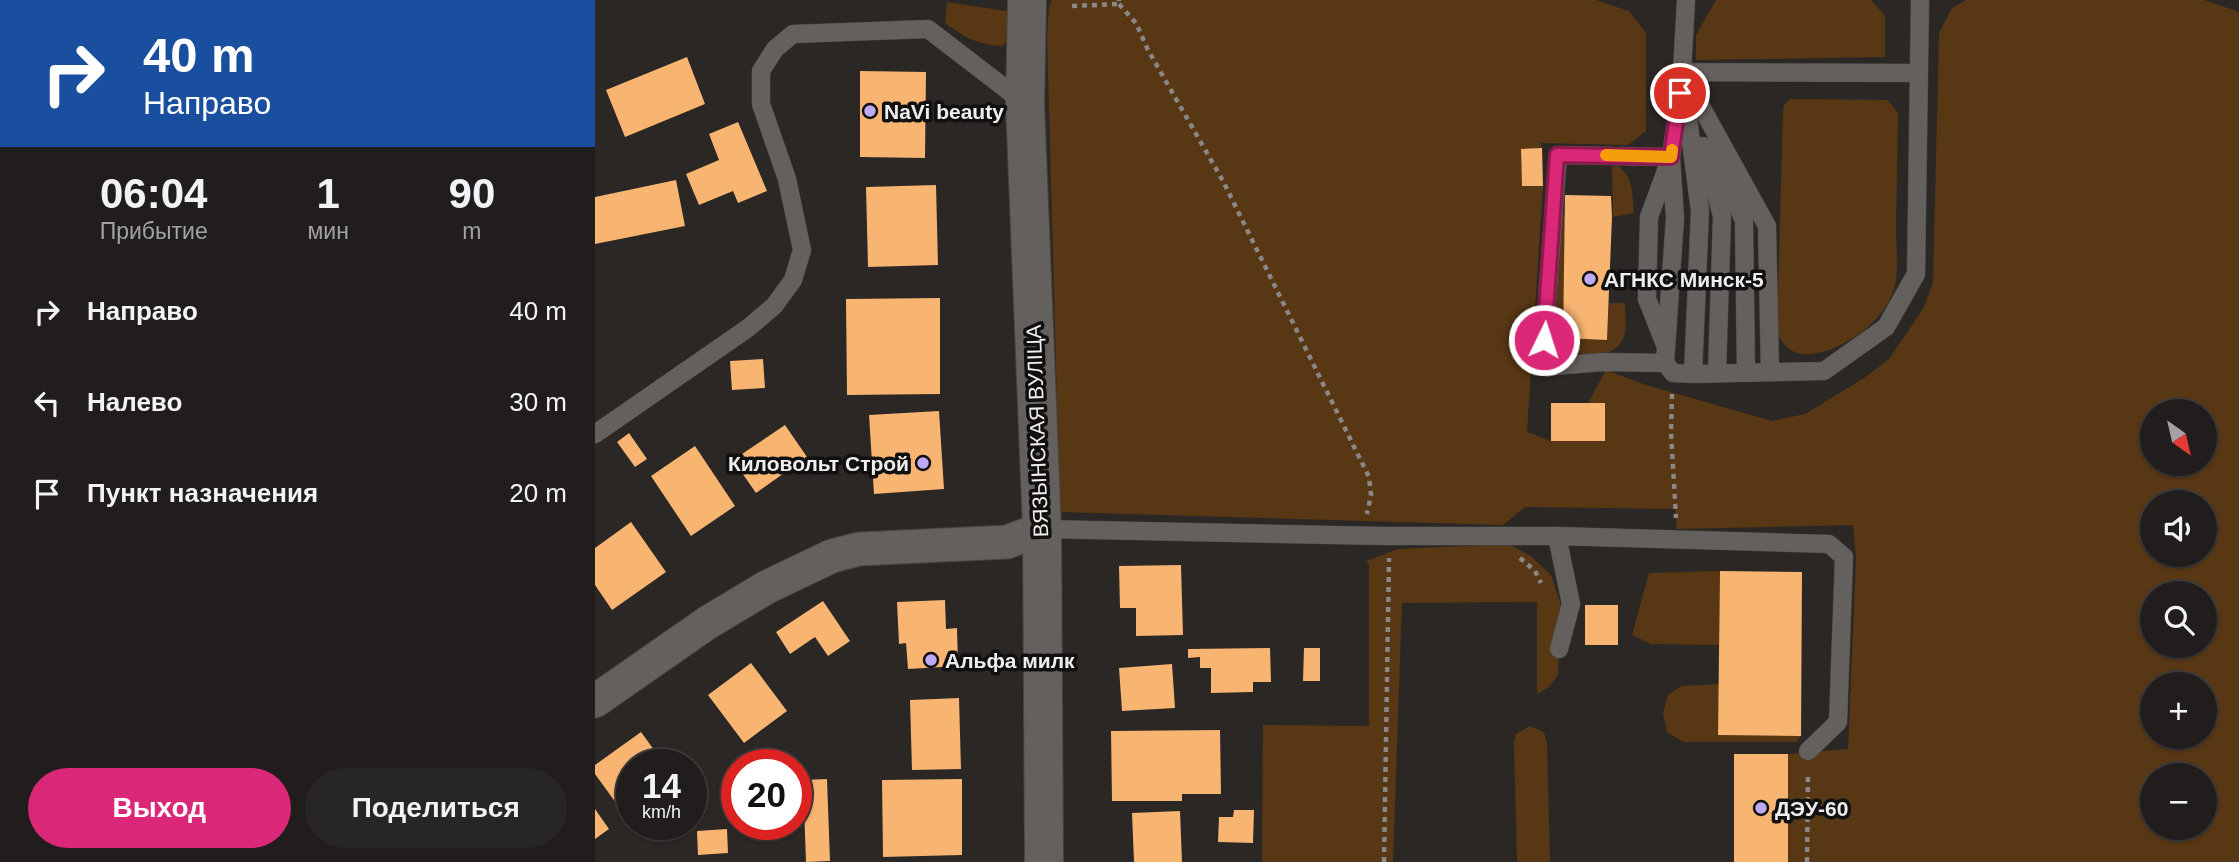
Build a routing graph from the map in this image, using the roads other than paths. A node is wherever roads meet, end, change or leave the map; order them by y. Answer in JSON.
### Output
{"nodes":[{"id":1,"x":1027,"y":0,"type":"edge"},
{"id":2,"x":1686,"y":0,"type":"edge"},
{"id":3,"x":1920,"y":0,"type":"edge"},
{"id":4,"x":1682,"y":72,"type":"junction"},
{"id":5,"x":1918,"y":73,"type":"junction"},
{"id":6,"x":1025,"y":104,"type":"junction"},
{"id":7,"x":1671,"y":157,"type":"junction"},
{"id":8,"x":1668,"y":361,"type":"junction"},
{"id":9,"x":1746,"y":372,"type":"junction"},
{"id":10,"x":1770,"y":372,"type":"junction"},
{"id":11,"x":1717,"y":373,"type":"junction"},
{"id":12,"x":1693,"y":374,"type":"junction"},
{"id":13,"x":595,"y":434,"type":"edge"},
{"id":14,"x":1042,"y":529,"type":"junction"},
{"id":15,"x":1557,"y":537,"type":"junction"},
{"id":16,"x":1559,"y":649,"type":"dead end"},
{"id":17,"x":595,"y":701,"type":"edge"},
{"id":18,"x":1808,"y":751,"type":"road end"},
{"id":19,"x":1044,"y":862,"type":"edge"}],
"edges":[{"from":1,"to":6,"type":"street","name":"ВЯЗЫНСКАЯ ВУЛІЦА"},
{"from":2,"to":4,"type":"lane"},
{"from":3,"to":5,"type":"lane"},
{"from":4,"to":5,"type":"lane"},
{"from":4,"to":7,"type":"lane"},
{"from":4,"to":9,"type":"lane"},
{"from":4,"to":10,"type":"lane"},
{"from":4,"to":11,"type":"lane"},
{"from":4,"to":12,"type":"lane"},
{"from":5,"to":10,"type":"lane"},
{"from":6,"to":13,"type":"lane"},
{"from":6,"to":14,"type":"street","name":"ВЯЗЫНСКАЯ ВУЛІЦА"},
{"from":7,"to":8,"type":"lane"},
{"from":7,"to":8,"type":"lane"},
{"from":7,"to":8,"type":"lane"},
{"from":8,"to":12,"type":"lane"},
{"from":9,"to":10,"type":"lane"},
{"from":9,"to":11,"type":"lane"},
{"from":11,"to":12,"type":"lane"},
{"from":14,"to":15,"type":"lane"},
{"from":14,"to":17,"type":"street"},
{"from":14,"to":19,"type":"street","name":"ВЯЗЫНСКАЯ ВУЛІЦА"},
{"from":15,"to":16,"type":"lane"},
{"from":15,"to":18,"type":"lane"}]}
